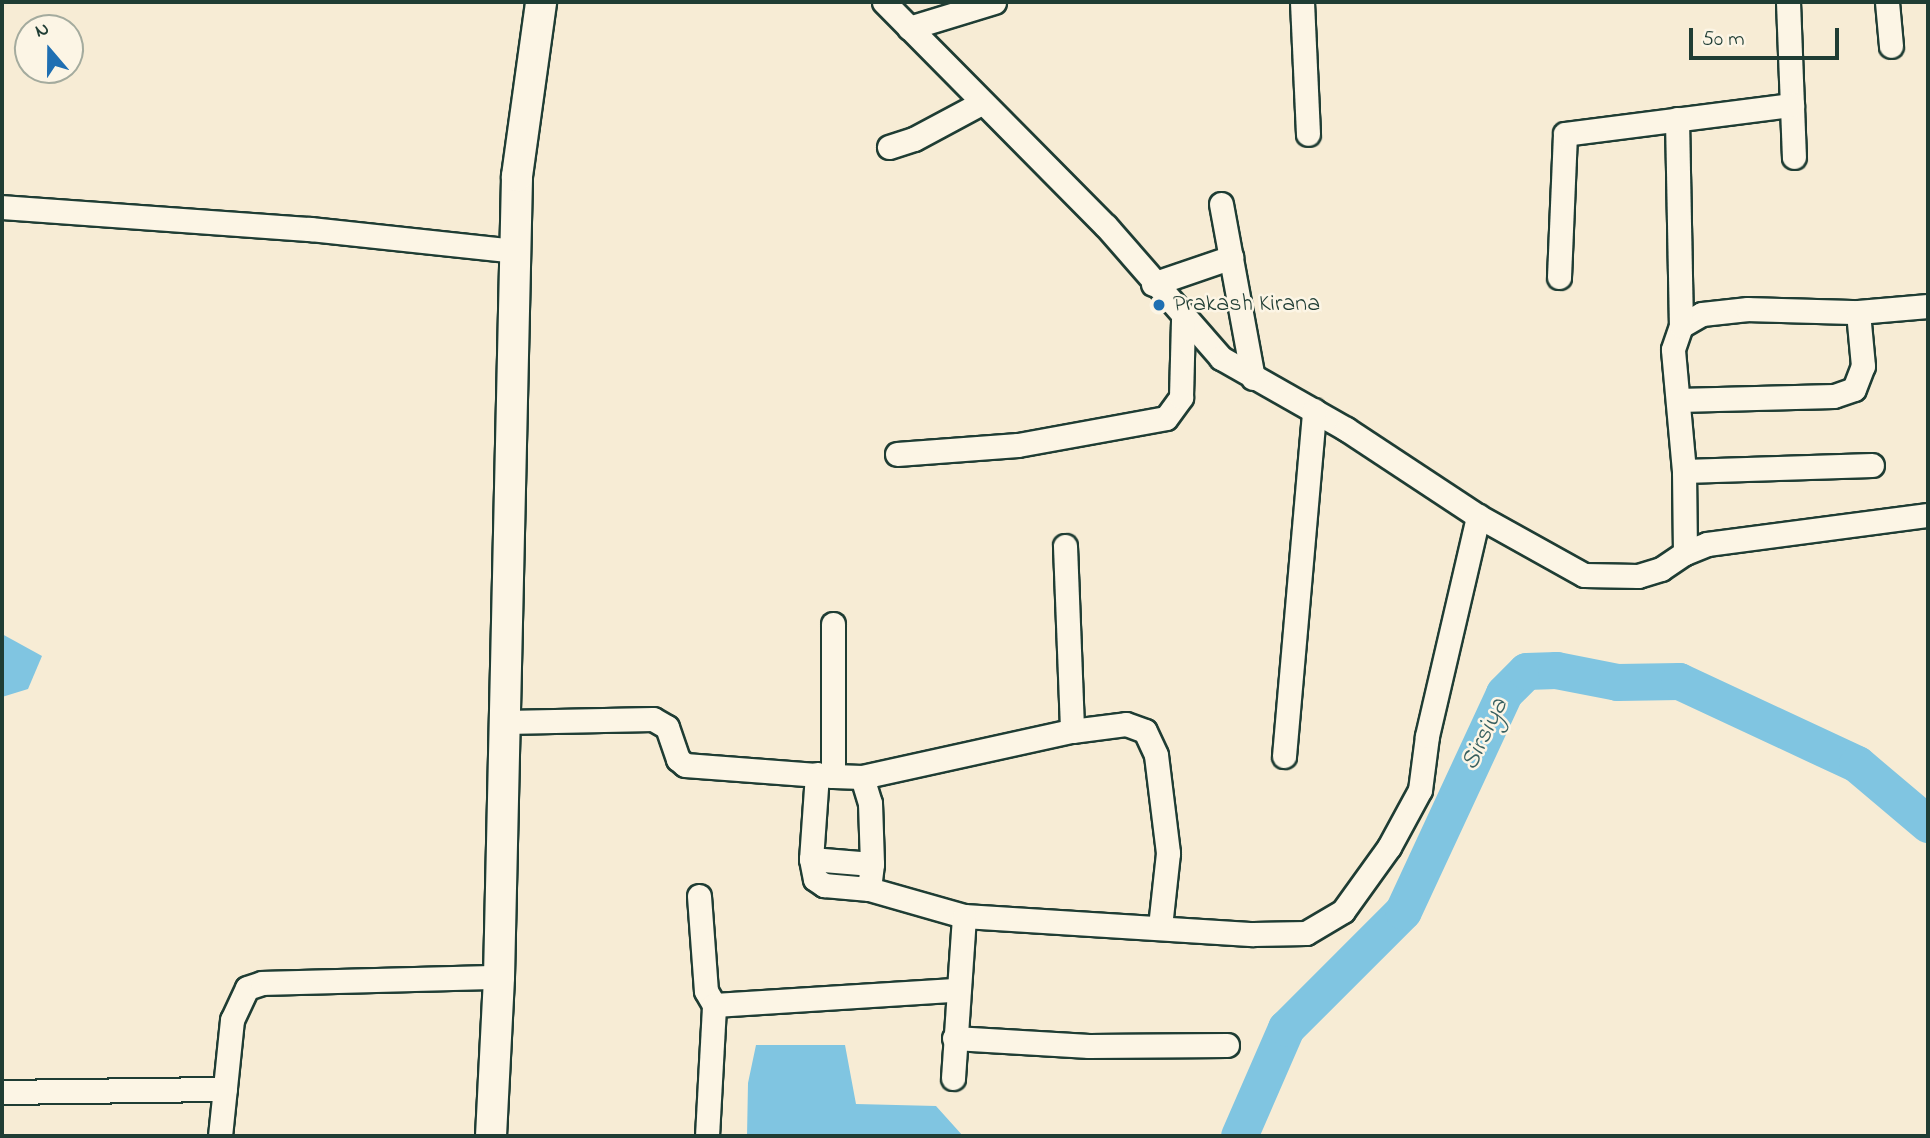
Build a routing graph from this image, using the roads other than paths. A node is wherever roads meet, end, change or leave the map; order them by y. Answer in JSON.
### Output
{"nodes":[{"id":1,"x":541,"y":2,"type":"edge"},
{"id":2,"x":884,"y":2,"type":"edge"},
{"id":3,"x":995,"y":2,"type":"edge"},
{"id":4,"x":1301,"y":2,"type":"edge"},
{"id":5,"x":1788,"y":2,"type":"edge"},
{"id":6,"x":1887,"y":2,"type":"edge"},
{"id":7,"x":909,"y":28,"type":"junction"},
{"id":8,"x":1891,"y":46,"type":"dead end"},
{"id":9,"x":981,"y":103,"type":"junction"},
{"id":10,"x":1792,"y":106,"type":"junction"},
{"id":11,"x":1676,"y":119,"type":"junction"},
{"id":12,"x":1308,"y":134,"type":"dead end"},
{"id":13,"x":890,"y":147,"type":"dead end"},
{"id":14,"x":1794,"y":157,"type":"dead end"},
{"id":15,"x":1221,"y":204,"type":"dead end"},
{"id":16,"x":2,"y":207,"type":"edge"},
{"id":17,"x":515,"y":251,"type":"junction"},
{"id":18,"x":1232,"y":257,"type":"junction"},
{"id":19,"x":1559,"y":277,"type":"dead end"},
{"id":20,"x":1153,"y":285,"type":"junction"},
{"id":21,"x":1928,"y":306,"type":"edge"},
{"id":22,"x":1858,"y":312,"type":"junction"},
{"id":23,"x":1183,"y":319,"type":"junction"},
{"id":24,"x":1681,"y":326,"type":"junction"},
{"id":25,"x":1253,"y":378,"type":"junction"},
{"id":26,"x":1678,"y":400,"type":"junction"},
{"id":27,"x":1314,"y":410,"type":"junction"},
{"id":28,"x":897,"y":454,"type":"dead end"},
{"id":29,"x":1872,"y":465,"type":"dead end"},
{"id":30,"x":1684,"y":471,"type":"junction"},
{"id":31,"x":1928,"y":515,"type":"edge"},
{"id":32,"x":1478,"y":516,"type":"junction"},
{"id":33,"x":1065,"y":546,"type":"dead end"},
{"id":34,"x":1685,"y":553,"type":"junction"},
{"id":35,"x":833,"y":624,"type":"dead end"},
{"id":36,"x":505,"y":722,"type":"junction"},
{"id":37,"x":1072,"y":731,"type":"junction"},
{"id":38,"x":1284,"y":756,"type":"dead end"},
{"id":39,"x":825,"y":775,"type":"junction"},
{"id":40,"x":862,"y":778,"type":"junction"},
{"id":41,"x":811,"y":859,"type":"junction"},
{"id":42,"x":872,"y":864,"type":"junction"},
{"id":43,"x":869,"y":888,"type":"junction"},
{"id":44,"x":699,"y":896,"type":"dead end"},
{"id":45,"x":964,"y":916,"type":"junction"},
{"id":46,"x":1160,"y":927,"type":"junction"},
{"id":47,"x":499,"y":977,"type":"junction"},
{"id":48,"x":955,"y":990,"type":"junction"},
{"id":49,"x":714,"y":1005,"type":"junction"},
{"id":50,"x":954,"y":1038,"type":"junction"},
{"id":51,"x":1227,"y":1045,"type":"dead end"},
{"id":52,"x":953,"y":1078,"type":"dead end"},
{"id":53,"x":225,"y":1089,"type":"junction"},
{"id":54,"x":2,"y":1092,"type":"edge"},
{"id":55,"x":220,"y":1136,"type":"edge"},
{"id":56,"x":491,"y":1136,"type":"edge"},
{"id":57,"x":707,"y":1136,"type":"edge"}],
"edges":[{"from":1,"to":17,"type":"main road"},
{"from":2,"to":7,"type":"street"},
{"from":3,"to":7,"type":"street"},
{"from":4,"to":12,"type":"street"},
{"from":5,"to":10,"type":"street"},
{"from":6,"to":8,"type":"street"},
{"from":7,"to":9,"type":"street"},
{"from":9,"to":13,"type":"street"},
{"from":9,"to":20,"type":"street"},
{"from":10,"to":11,"type":"street"},
{"from":10,"to":14,"type":"street"},
{"from":11,"to":19,"type":"street"},
{"from":11,"to":24,"type":"street"},
{"from":15,"to":18,"type":"street"},
{"from":16,"to":17,"type":"street"},
{"from":17,"to":36,"type":"main road"},
{"from":18,"to":20,"type":"street"},
{"from":18,"to":25,"type":"street"},
{"from":20,"to":23,"type":"street"},
{"from":21,"to":22,"type":"street"},
{"from":22,"to":24,"type":"street"},
{"from":22,"to":26,"type":"street"},
{"from":23,"to":25,"type":"street"},
{"from":23,"to":28,"type":"street"},
{"from":24,"to":26,"type":"street"},
{"from":25,"to":27,"type":"street"},
{"from":26,"to":30,"type":"street"},
{"from":27,"to":32,"type":"street"},
{"from":27,"to":38,"type":"street"},
{"from":29,"to":30,"type":"street"},
{"from":30,"to":34,"type":"street"},
{"from":31,"to":34,"type":"street"},
{"from":32,"to":34,"type":"street"},
{"from":32,"to":46,"type":"street"},
{"from":33,"to":37,"type":"street"},
{"from":35,"to":39,"type":"street"},
{"from":36,"to":39,"type":"street"},
{"from":36,"to":47,"type":"main road"},
{"from":37,"to":40,"type":"street"},
{"from":37,"to":46,"type":"street"},
{"from":39,"to":40,"type":"street"},
{"from":39,"to":41,"type":"street"},
{"from":40,"to":42,"type":"street"},
{"from":41,"to":42,"type":"street"},
{"from":41,"to":43,"type":"street"},
{"from":42,"to":43,"type":"street"},
{"from":43,"to":45,"type":"street"},
{"from":44,"to":49,"type":"street"},
{"from":45,"to":46,"type":"street"},
{"from":45,"to":48,"type":"street"},
{"from":47,"to":53,"type":"street"},
{"from":47,"to":56,"type":"main road"},
{"from":48,"to":49,"type":"street"},
{"from":48,"to":50,"type":"street"},
{"from":49,"to":57,"type":"street"},
{"from":50,"to":51,"type":"street"},
{"from":50,"to":52,"type":"street"},
{"from":53,"to":54,"type":"street"},
{"from":53,"to":55,"type":"street"}]}
